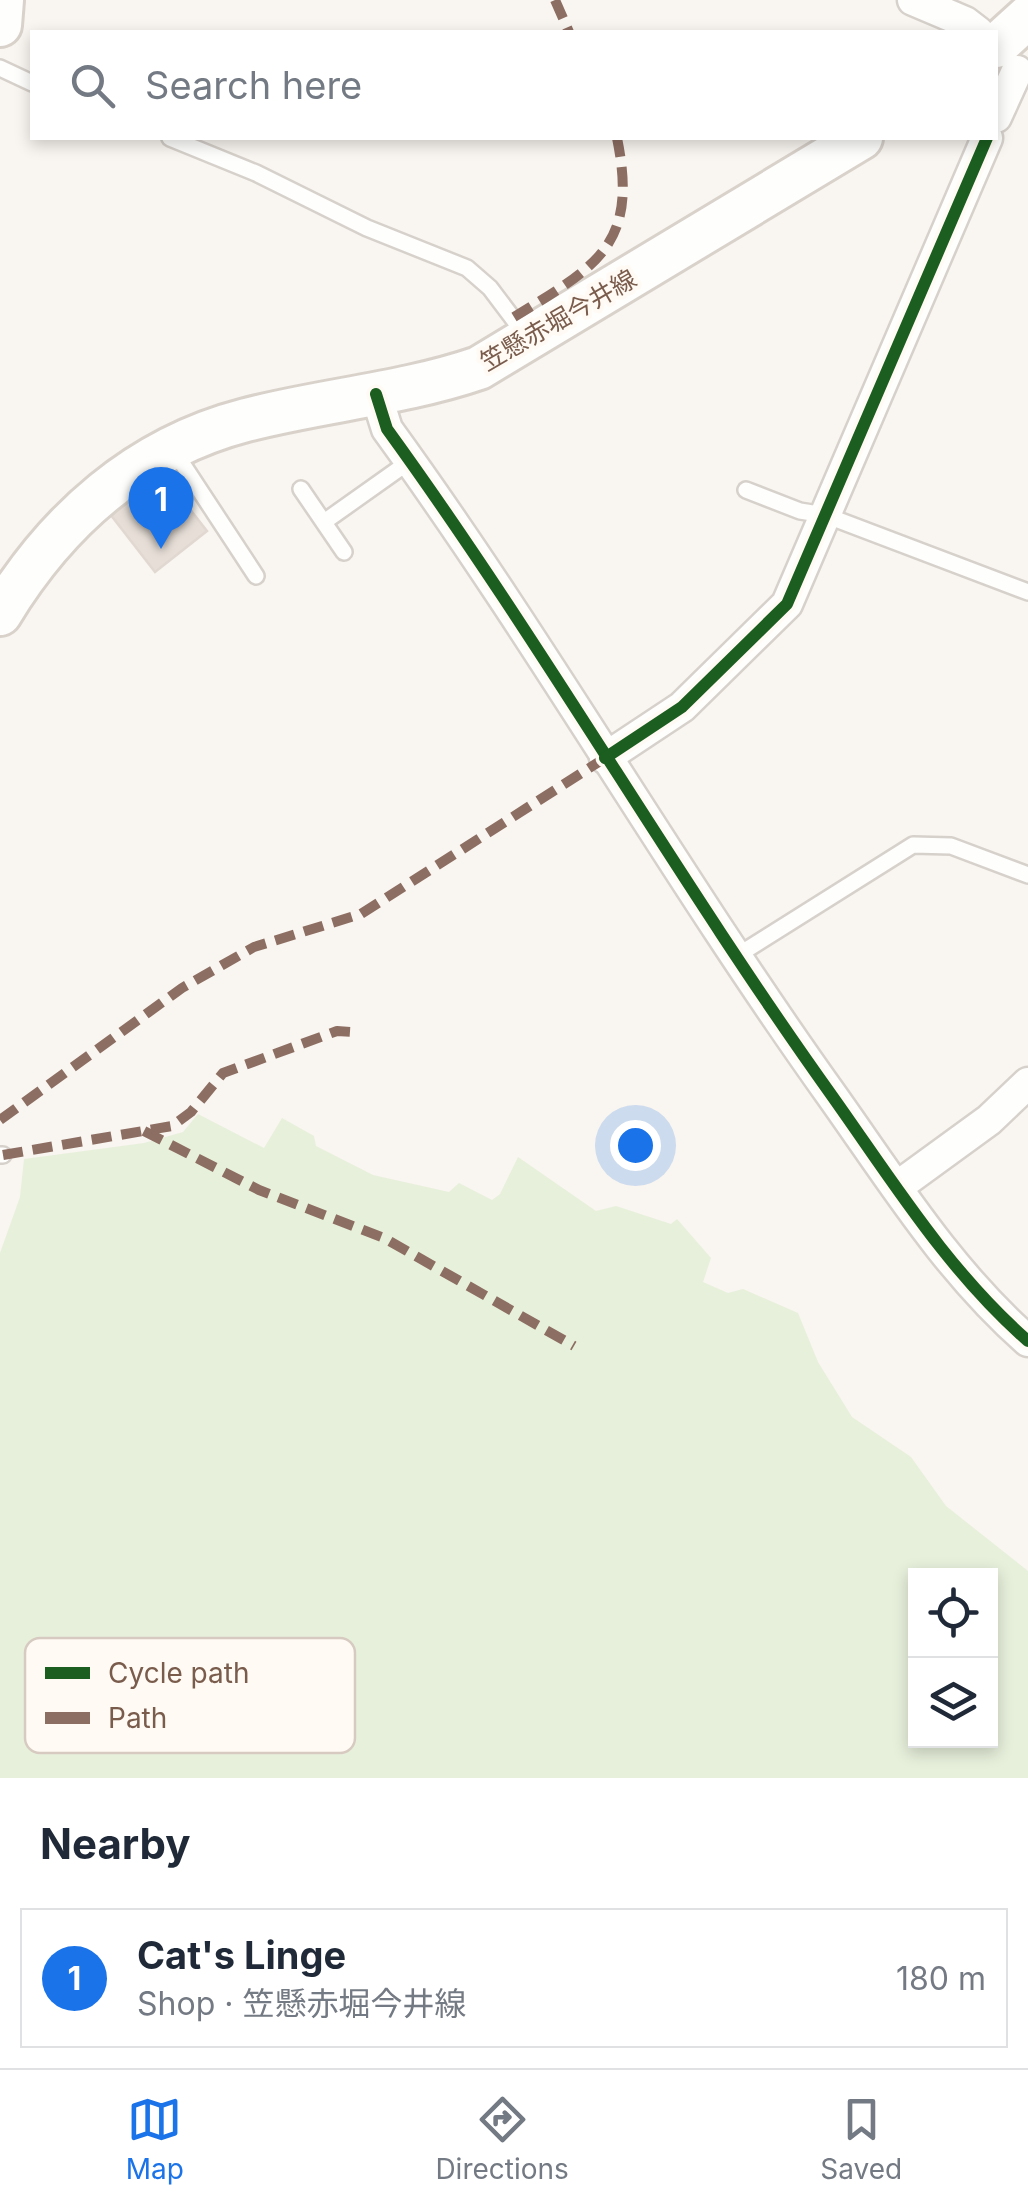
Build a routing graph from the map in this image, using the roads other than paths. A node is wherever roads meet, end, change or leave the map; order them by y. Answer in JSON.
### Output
{"nodes":[{"id":1,"x":2,"y":0,"type":"edge"},
{"id":2,"x":913,"y":0,"type":"edge"},
{"id":3,"x":1028,"y":18,"type":"edge"},
{"id":4,"x":0,"y":25,"type":"edge"},
{"id":5,"x":974,"y":30,"type":"edge"},
{"id":6,"x":1009,"y":60,"type":"edge"},
{"id":7,"x":0,"y":68,"type":"edge"},
{"id":8,"x":30,"y":82,"type":"edge"},
{"id":9,"x":998,"y":109,"type":"edge"},
{"id":10,"x":175,"y":140,"type":"edge"},
{"id":11,"x":858,"y":140,"type":"edge"},
{"id":12,"x":986,"y":140,"type":"edge"},
{"id":13,"x":529,"y":340,"type":"junction"},
{"id":14,"x":376,"y":394,"type":"junction"},
{"id":15,"x":172,"y":448,"type":"junction"},
{"id":16,"x":410,"y":461,"type":"junction"},
{"id":17,"x":302,"y":489,"type":"dead end"},
{"id":18,"x":746,"y":490,"type":"dead end"},
{"id":19,"x":825,"y":514,"type":"junction"},
{"id":20,"x":324,"y":522,"type":"junction"},
{"id":21,"x":344,"y":552,"type":"dead end"},
{"id":22,"x":256,"y":576,"type":"dead end"},
{"id":23,"x":1028,"y":592,"type":"edge"},
{"id":24,"x":0,"y":614,"type":"edge"},
{"id":25,"x":604,"y":758,"type":"junction"},
{"id":26,"x":1028,"y":875,"type":"edge"},
{"id":27,"x":734,"y":958,"type":"junction"},
{"id":28,"x":1028,"y":1083,"type":"edge"},
{"id":29,"x":896,"y":1187,"type":"junction"},
{"id":30,"x":1028,"y":1341,"type":"edge"}],
"edges":[{"from":1,"to":4,"type":"main road"},
{"from":2,"to":5,"type":"street"},
{"from":3,"to":6,"type":"main road"},
{"from":6,"to":9,"type":"street"},
{"from":7,"to":8,"type":"lane"},
{"from":10,"to":13,"type":"lane"},
{"from":11,"to":13,"type":"main road","name":"笠懸赤堀今井線"},
{"from":12,"to":19,"type":"street"},
{"from":13,"to":14,"type":"main road","name":"笠懸赤堀今井線"},
{"from":14,"to":15,"type":"main road","name":"笠懸赤堀今井線"},
{"from":14,"to":16,"type":"street"},
{"from":15,"to":22,"type":"lane"},
{"from":15,"to":24,"type":"main road","name":"笠懸赤堀今井線"},
{"from":16,"to":20,"type":"lane"},
{"from":16,"to":25,"type":"street"},
{"from":17,"to":20,"type":"lane"},
{"from":18,"to":19,"type":"lane"},
{"from":19,"to":23,"type":"lane"},
{"from":19,"to":25,"type":"street"},
{"from":20,"to":21,"type":"lane"},
{"from":25,"to":27,"type":"street"},
{"from":26,"to":27,"type":"lane"},
{"from":27,"to":29,"type":"street"},
{"from":28,"to":29,"type":"street"},
{"from":29,"to":30,"type":"street"}]}
